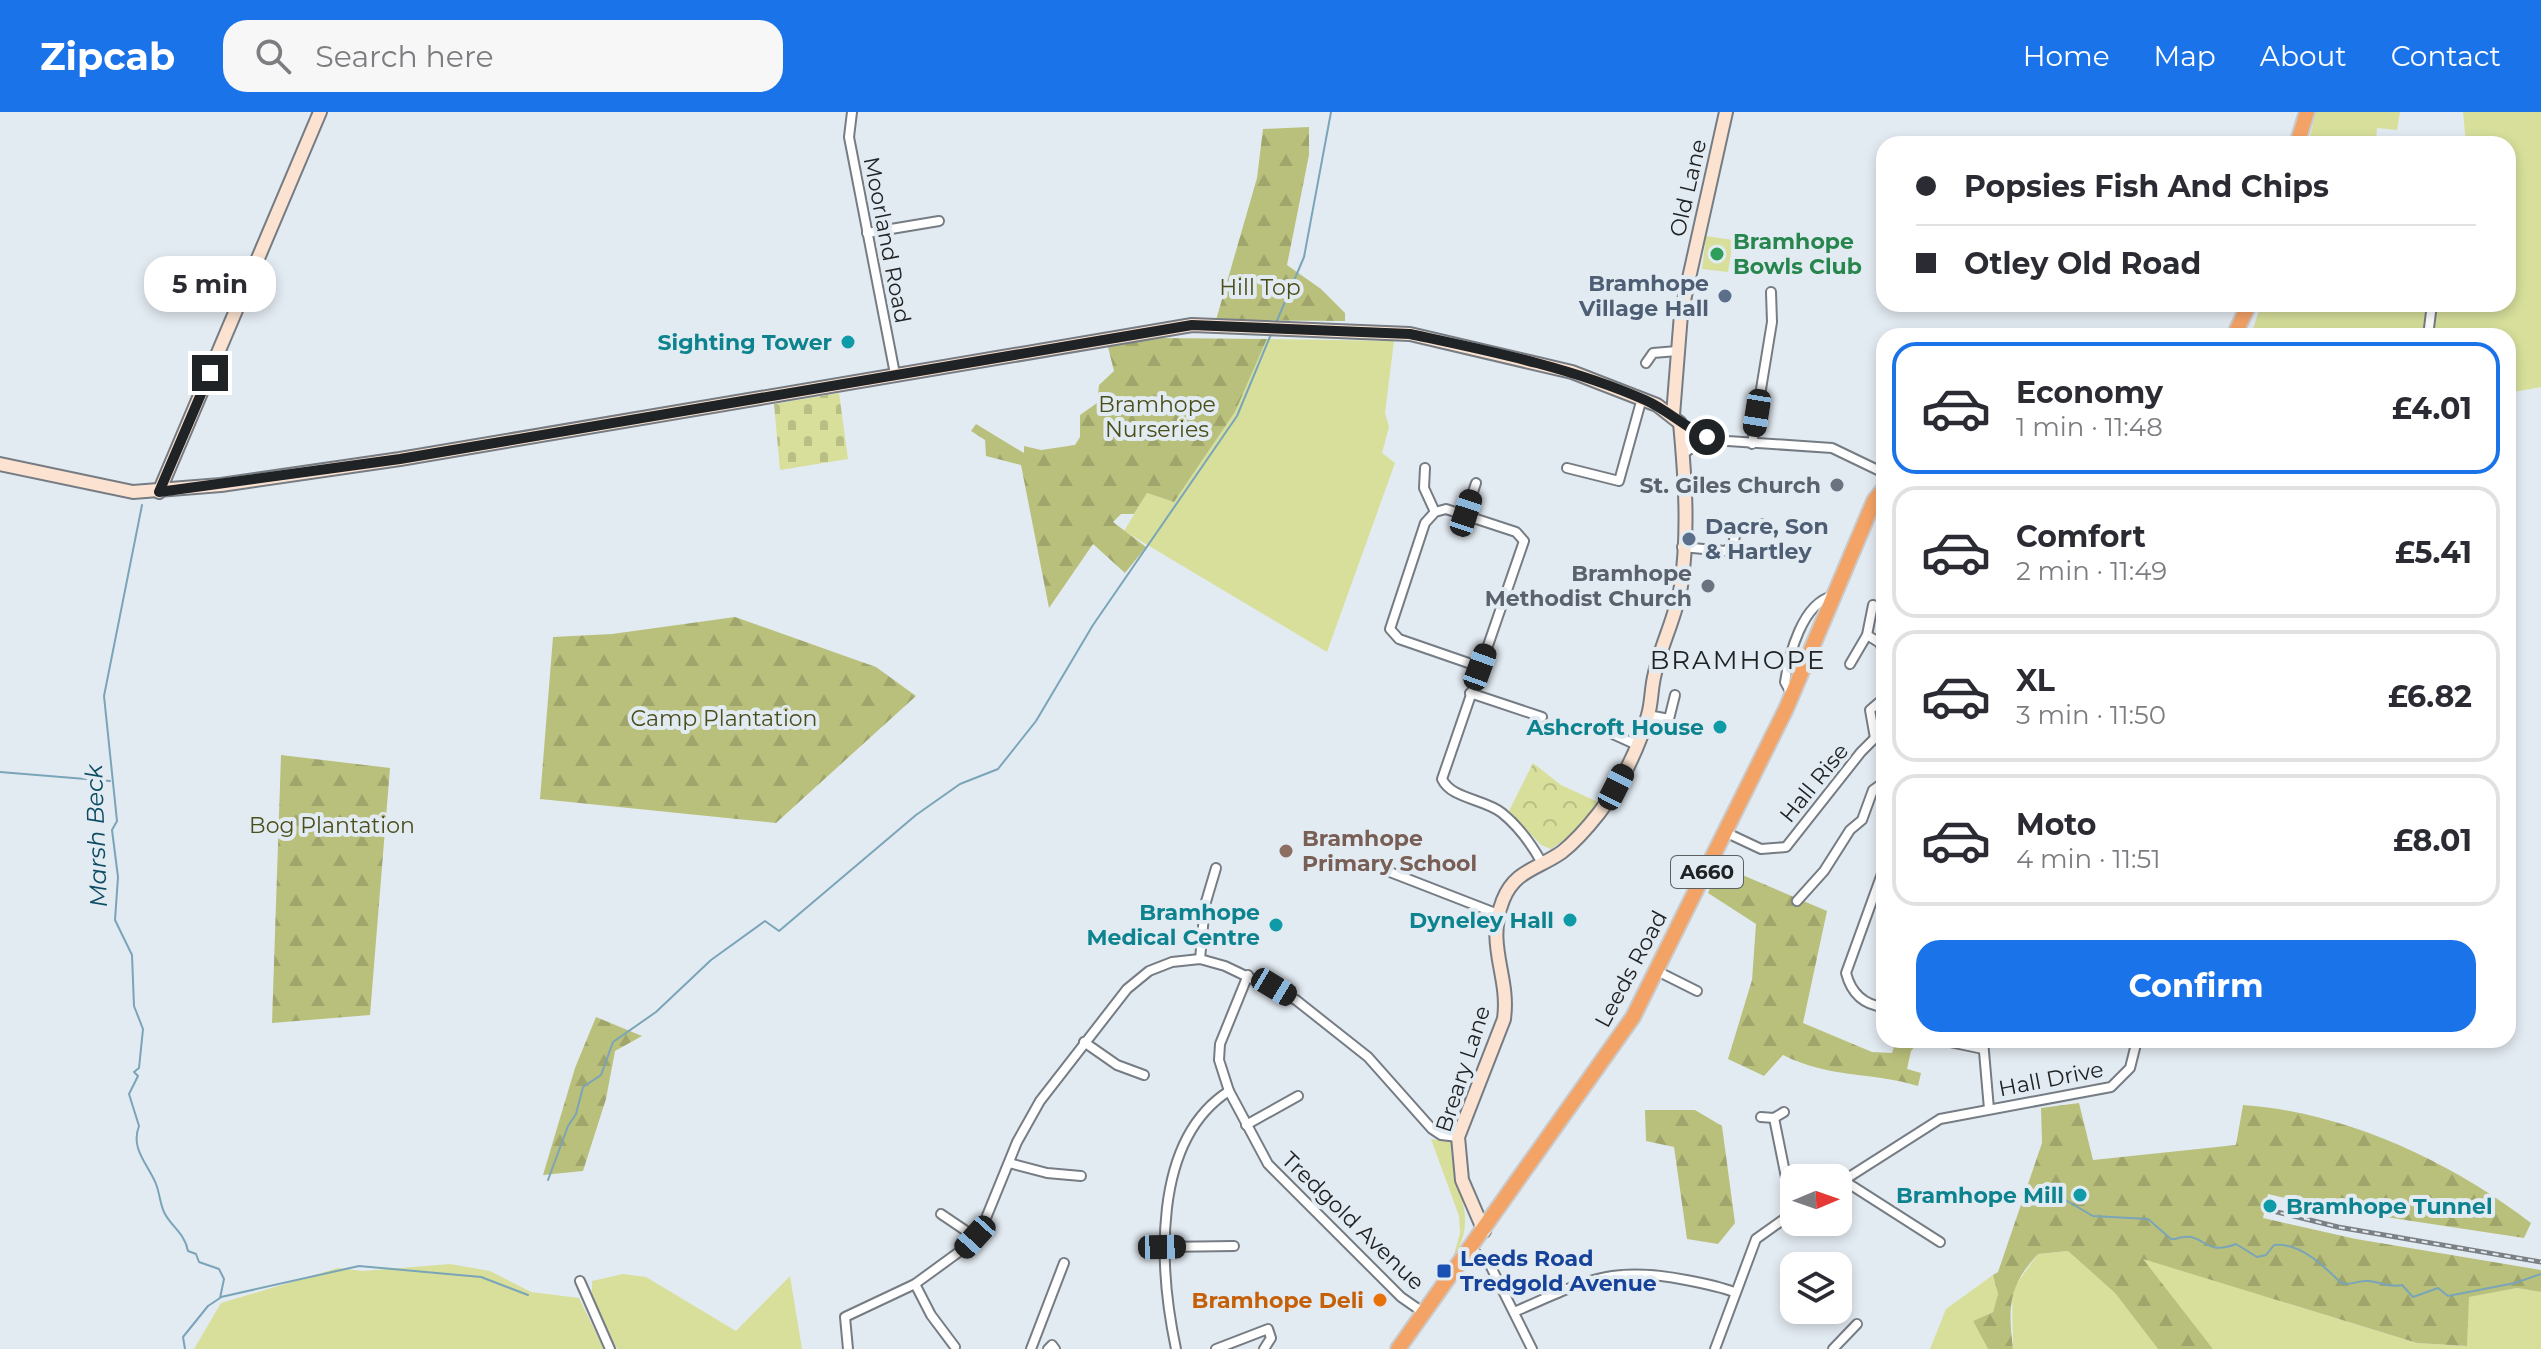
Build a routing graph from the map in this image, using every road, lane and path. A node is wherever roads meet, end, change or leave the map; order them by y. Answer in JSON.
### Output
{"nodes":[{"id":1,"x":320,"y":112,"type":"edge"},
{"id":2,"x":852,"y":112,"type":"edge"},
{"id":3,"x":1726,"y":112,"type":"edge"},
{"id":4,"x":2307,"y":112,"type":"edge"},
{"id":5,"x":2300,"y":136,"type":"edge"},
{"id":6,"x":939,"y":221,"type":"dead end"},
{"id":7,"x":867,"y":233,"type":"junction"},
{"id":8,"x":1771,"y":292,"type":"dead end"},
{"id":9,"x":1677,"y":351,"type":"junction"},
{"id":10,"x":1646,"y":363,"type":"dead end"},
{"id":11,"x":895,"y":374,"type":"junction"},
{"id":12,"x":1642,"y":398,"type":"junction"},
{"id":13,"x":1676,"y":419,"type":"junction"},
{"id":14,"x":1707,"y":437,"type":"junction"},
{"id":15,"x":1752,"y":444,"type":"junction"},
{"id":16,"x":1683,"y":454,"type":"junction"},
{"id":17,"x":0,"y":464,"type":"edge"},
{"id":18,"x":1425,"y":468,"type":"dead end"},
{"id":19,"x":1567,"y":468,"type":"dead end"},
{"id":20,"x":1876,"y":469,"type":"edge"},
{"id":21,"x":1476,"y":483,"type":"dead end"},
{"id":22,"x":159,"y":492,"type":"junction"},
{"id":23,"x":1876,"y":498,"type":"edge"},
{"id":24,"x":1435,"y":512,"type":"junction"},
{"id":25,"x":1466,"y":513,"type":"junction"},
{"id":26,"x":1763,"y":524,"type":"dead end"},
{"id":27,"x":1682,"y":547,"type":"junction"},
{"id":28,"x":1873,"y":605,"type":"dead end"},
{"id":29,"x":1867,"y":635,"type":"junction"},
{"id":30,"x":1876,"y":641,"type":"edge"},
{"id":31,"x":1850,"y":664,"type":"dead end"},
{"id":32,"x":1480,"y":667,"type":"junction"},
{"id":33,"x":1470,"y":693,"type":"junction"},
{"id":34,"x":1675,"y":695,"type":"dead end"},
{"id":35,"x":1876,"y":705,"type":"edge"},
{"id":36,"x":1648,"y":715,"type":"junction"},
{"id":37,"x":1542,"y":717,"type":"dead end"},
{"id":38,"x":1604,"y":730,"type":"dead end"},
{"id":39,"x":1876,"y":732,"type":"edge"},
{"id":40,"x":1876,"y":742,"type":"edge"},
{"id":41,"x":1637,"y":745,"type":"junction"},
{"id":42,"x":1876,"y":788,"type":"edge"},
{"id":43,"x":1727,"y":833,"type":"junction"},
{"id":44,"x":1364,"y":862,"type":"dead end"},
{"id":45,"x":1542,"y":863,"type":"junction"},
{"id":46,"x":1216,"y":868,"type":"dead end"},
{"id":47,"x":1876,"y":890,"type":"edge"},
{"id":48,"x":1797,"y":901,"type":"dead end"},
{"id":49,"x":1498,"y":914,"type":"junction"},
{"id":50,"x":1200,"y":959,"type":"junction"},
{"id":51,"x":1657,"y":971,"type":"junction"},
{"id":52,"x":1248,"y":975,"type":"junction"},
{"id":53,"x":1697,"y":991,"type":"dead end"},
{"id":54,"x":1876,"y":1006,"type":"edge"},
{"id":55,"x":1084,"y":1042,"type":"junction"},
{"id":56,"x":1983,"y":1048,"type":"edge"},
{"id":57,"x":2135,"y":1048,"type":"edge"},
{"id":58,"x":1144,"y":1075,"type":"dead end"},
{"id":59,"x":1229,"y":1091,"type":"junction"},
{"id":60,"x":1298,"y":1096,"type":"dead end"},
{"id":61,"x":1989,"y":1109,"type":"junction"},
{"id":62,"x":1784,"y":1112,"type":"dead end"},
{"id":63,"x":1761,"y":1117,"type":"dead end"},
{"id":64,"x":1774,"y":1118,"type":"junction"},
{"id":65,"x":1246,"y":1125,"type":"junction"},
{"id":66,"x":1458,"y":1137,"type":"junction"},
{"id":67,"x":1009,"y":1163,"type":"junction"},
{"id":68,"x":1783,"y":1164,"type":"edge"},
{"id":69,"x":1852,"y":1175,"type":"edge"},
{"id":70,"x":1081,"y":1176,"type":"dead end"},
{"id":71,"x":1852,"y":1189,"type":"edge"},
{"id":72,"x":941,"y":1214,"type":"dead end"},
{"id":73,"x":1780,"y":1221,"type":"edge"},
{"id":74,"x":1484,"y":1231,"type":"junction"},
{"id":75,"x":975,"y":1237,"type":"junction"},
{"id":76,"x":1940,"y":1242,"type":"dead end"},
{"id":77,"x":1234,"y":1246,"type":"dead end"},
{"id":78,"x":1162,"y":1247,"type":"junction"},
{"id":79,"x":1471,"y":1249,"type":"junction"},
{"id":80,"x":1064,"y":1263,"type":"dead end"},
{"id":81,"x":580,"y":1281,"type":"dead end"},
{"id":82,"x":915,"y":1284,"type":"junction"},
{"id":83,"x":1734,"y":1292,"type":"junction"},
{"id":84,"x":1514,"y":1312,"type":"junction"},
{"id":85,"x":1424,"y":1313,"type":"junction"},
{"id":86,"x":1857,"y":1324,"type":"dead end"},
{"id":87,"x":955,"y":1347,"type":"dead end"},
{"id":88,"x":610,"y":1349,"type":"edge"},
{"id":89,"x":848,"y":1349,"type":"edge"},
{"id":90,"x":1031,"y":1349,"type":"edge"},
{"id":91,"x":1176,"y":1349,"type":"edge"},
{"id":92,"x":1216,"y":1349,"type":"edge"},
{"id":93,"x":1264,"y":1349,"type":"edge"},
{"id":94,"x":1398,"y":1349,"type":"edge"},
{"id":95,"x":1532,"y":1349,"type":"edge"},
{"id":96,"x":1715,"y":1349,"type":"edge"},
{"id":97,"x":1833,"y":1349,"type":"edge"}],
"edges":[{"from":1,"to":22,"type":"street"},
{"from":2,"to":7,"type":"street","name":"Moorland Road"},
{"from":3,"to":9,"type":"street","name":"Old Lane"},
{"from":4,"to":5,"type":"highway"},
{"from":6,"to":7,"type":"street"},
{"from":7,"to":11,"type":"street","name":"Moorland Road"},
{"from":8,"to":15,"type":"street"},
{"from":9,"to":10,"type":"street"},
{"from":9,"to":13,"type":"street","name":"Old Lane"},
{"from":11,"to":12,"type":"street"},
{"from":11,"to":22,"type":"street"},
{"from":12,"to":13,"type":"street"},
{"from":12,"to":19,"type":"street"},
{"from":13,"to":14,"type":"street"},
{"from":13,"to":16,"type":"street","name":"Old Lane"},
{"from":14,"to":15,"type":"street"},
{"from":14,"to":16,"type":"street"},
{"from":15,"to":20,"type":"street"},
{"from":16,"to":27,"type":"street","name":"Breary Lane"},
{"from":17,"to":22,"type":"street"},
{"from":18,"to":24,"type":"street"},
{"from":21,"to":25,"type":"street"},
{"from":23,"to":43,"type":"highway","name":"Leeds Road","number":"A660"},
{"from":24,"to":25,"type":"street"},
{"from":24,"to":32,"type":"street"},
{"from":25,"to":32,"type":"street"},
{"from":26,"to":27,"type":"street"},
{"from":27,"to":36,"type":"street","name":"Breary Lane"},
{"from":28,"to":29,"type":"street"},
{"from":29,"to":30,"type":"street"},
{"from":29,"to":31,"type":"street"},
{"from":32,"to":33,"type":"street"},
{"from":33,"to":37,"type":"street"},
{"from":33,"to":45,"type":"street"},
{"from":34,"to":36,"type":"street"},
{"from":35,"to":39,"type":"street"},
{"from":36,"to":41,"type":"street","name":"Breary Lane"},
{"from":38,"to":41,"type":"street"},
{"from":40,"to":43,"type":"street","name":"Hall Rise"},
{"from":41,"to":45,"type":"street","name":"Breary Lane"},
{"from":42,"to":48,"type":"street"},
{"from":43,"to":51,"type":"highway","name":"Leeds Road","number":"A660"},
{"from":44,"to":49,"type":"street"},
{"from":45,"to":49,"type":"street","name":"Breary Lane"},
{"from":46,"to":50,"type":"street"},
{"from":47,"to":54,"type":"street"},
{"from":49,"to":66,"type":"street","name":"Breary Lane"},
{"from":50,"to":52,"type":"street"},
{"from":50,"to":55,"type":"street"},
{"from":51,"to":53,"type":"street"},
{"from":51,"to":74,"type":"highway","name":"Leeds Road","number":"A660"},
{"from":52,"to":59,"type":"street","name":"Tredgold Avenue"},
{"from":52,"to":66,"type":"street"},
{"from":55,"to":58,"type":"street"},
{"from":55,"to":67,"type":"street"},
{"from":56,"to":61,"type":"street"},
{"from":57,"to":61,"type":"street","name":"Hall Drive"},
{"from":59,"to":65,"type":"street","name":"Tredgold Avenue"},
{"from":59,"to":78,"type":"street"},
{"from":60,"to":65,"type":"street"},
{"from":61,"to":69,"type":"street","name":"Hall Drive"},
{"from":62,"to":64,"type":"street"},
{"from":63,"to":64,"type":"street"},
{"from":64,"to":68,"type":"street"},
{"from":65,"to":85,"type":"street","name":"Tredgold Avenue"},
{"from":66,"to":74,"type":"street","name":"Breary Lane"},
{"from":67,"to":70,"type":"street"},
{"from":67,"to":75,"type":"street"},
{"from":71,"to":76,"type":"street"},
{"from":72,"to":75,"type":"street"},
{"from":73,"to":83,"type":"street"},
{"from":74,"to":79,"type":"highway","name":"Leeds Road","number":"A660"},
{"from":75,"to":82,"type":"street"},
{"from":77,"to":78,"type":"street"},
{"from":78,"to":91,"type":"street"},
{"from":79,"to":84,"type":"street"},
{"from":79,"to":85,"type":"highway","name":"Leeds Road","number":"A660"},
{"from":80,"to":90,"type":"street"},
{"from":81,"to":88,"type":"street"},
{"from":82,"to":87,"type":"street"},
{"from":82,"to":89,"type":"street"},
{"from":83,"to":84,"type":"street"},
{"from":83,"to":96,"type":"street"},
{"from":84,"to":95,"type":"street"},
{"from":85,"to":94,"type":"highway","name":"Leeds Road","number":"A660"},
{"from":86,"to":97,"type":"street"},
{"from":92,"to":93,"type":"street"}]}
